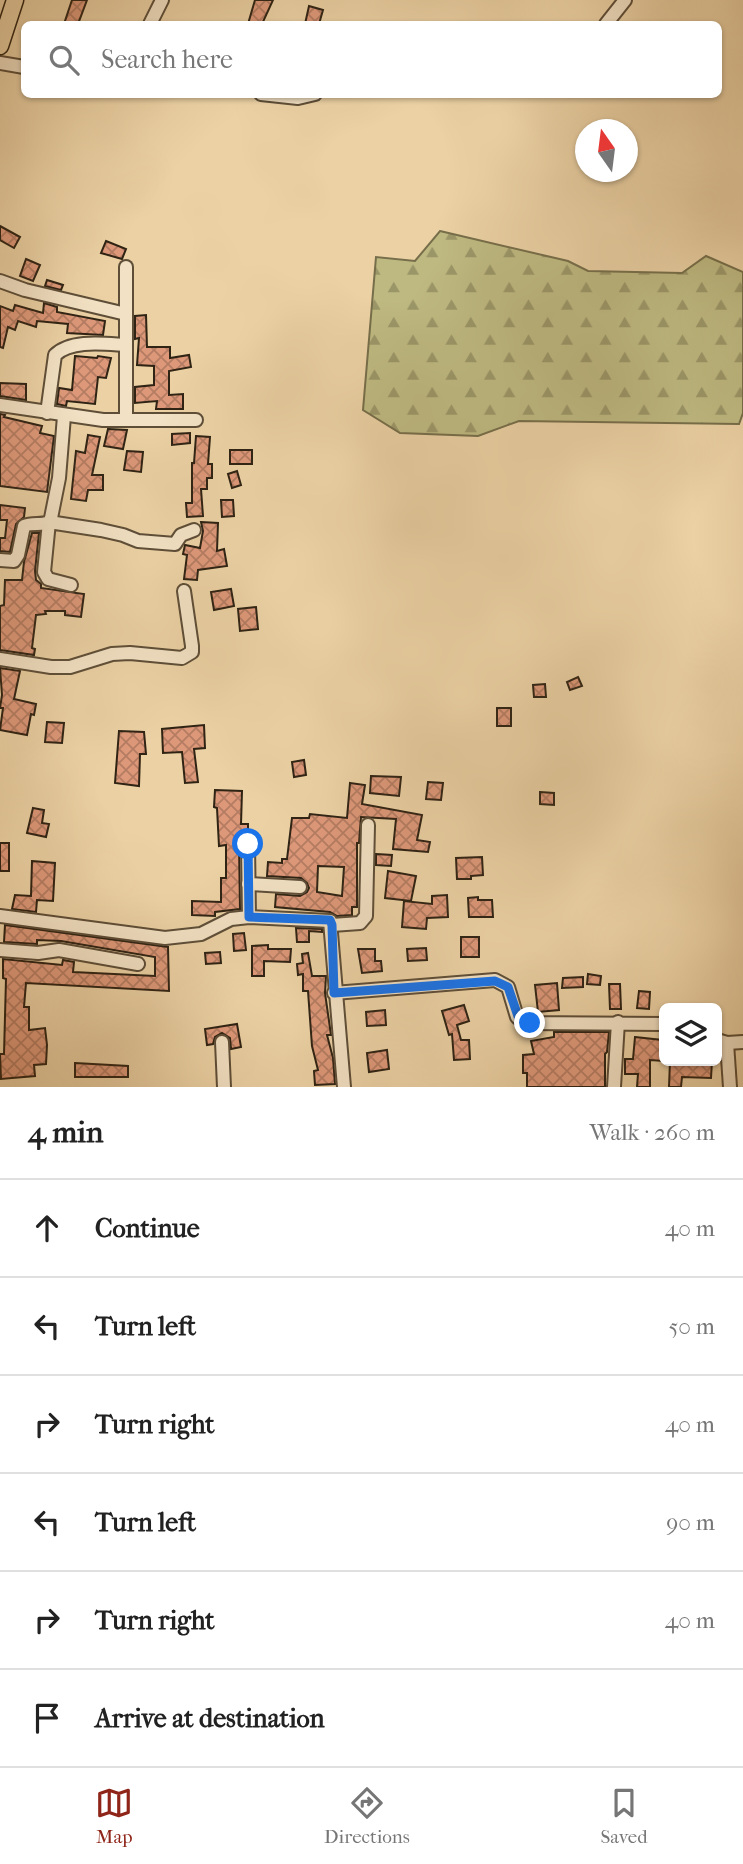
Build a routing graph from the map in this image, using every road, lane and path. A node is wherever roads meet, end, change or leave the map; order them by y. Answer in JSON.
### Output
{"nodes":[{"id":1,"x":15,"y":0,"type":"edge"},
{"id":2,"x":162,"y":0,"type":"edge"},
{"id":3,"x":625,"y":0,"type":"edge"},
{"id":4,"x":152,"y":21,"type":"edge"},
{"id":5,"x":608,"y":21,"type":"edge"},
{"id":6,"x":0,"y":46,"type":"edge"},
{"id":7,"x":0,"y":63,"type":"edge"},
{"id":8,"x":21,"y":66,"type":"edge"},
{"id":9,"x":126,"y":267,"type":"dead end"},
{"id":10,"x":0,"y":281,"type":"edge"},
{"id":11,"x":126,"y":314,"type":"junction"},
{"id":12,"x":126,"y":345,"type":"junction"},
{"id":13,"x":0,"y":405,"type":"edge"},
{"id":14,"x":47,"y":413,"type":"junction"},
{"id":15,"x":64,"y":416,"type":"junction"},
{"id":16,"x":126,"y":420,"type":"junction"},
{"id":17,"x":196,"y":420,"type":"dead end"},
{"id":18,"x":49,"y":522,"type":"junction"},
{"id":19,"x":194,"y":530,"type":"dead end"},
{"id":20,"x":0,"y":560,"type":"edge"},
{"id":21,"x":71,"y":585,"type":"dead end"},
{"id":22,"x":184,"y":590,"type":"dead end"},
{"id":23,"x":0,"y":659,"type":"edge"},
{"id":24,"x":368,"y":825,"type":"dead end"},
{"id":25,"x":248,"y":844,"type":"dead end"},
{"id":26,"x":248,"y":884,"type":"junction"},
{"id":27,"x":300,"y":887,"type":"dead end"},
{"id":28,"x":0,"y":916,"type":"edge"},
{"id":29,"x":249,"y":917,"type":"junction"},
{"id":30,"x":332,"y":925,"type":"junction"},
{"id":31,"x":0,"y":950,"type":"edge"},
{"id":32,"x":138,"y":964,"type":"dead end"},
{"id":33,"x":334,"y":993,"type":"junction"},
{"id":34,"x":618,"y":1022,"type":"junction"},
{"id":35,"x":659,"y":1024,"type":"edge"},
{"id":36,"x":222,"y":1042,"type":"dead end"},
{"id":37,"x":722,"y":1042,"type":"edge"},
{"id":38,"x":743,"y":1042,"type":"edge"},
{"id":39,"x":224,"y":1087,"type":"edge"},
{"id":40,"x":344,"y":1087,"type":"edge"},
{"id":41,"x":614,"y":1087,"type":"edge"},
{"id":42,"x":730,"y":1087,"type":"edge"}],
"edges":[{"from":1,"to":6,"type":"main road"},
{"from":2,"to":4,"type":"street"},
{"from":3,"to":5,"type":"street"},
{"from":7,"to":8,"type":"street"},
{"from":9,"to":11,"type":"street"},
{"from":10,"to":11,"type":"street"},
{"from":11,"to":12,"type":"street"},
{"from":12,"to":14,"type":"street"},
{"from":12,"to":16,"type":"street"},
{"from":13,"to":14,"type":"street"},
{"from":14,"to":15,"type":"street"},
{"from":15,"to":16,"type":"street"},
{"from":15,"to":18,"type":"street"},
{"from":16,"to":17,"type":"street"},
{"from":18,"to":19,"type":"street"},
{"from":18,"to":20,"type":"street"},
{"from":18,"to":21,"type":"street"},
{"from":22,"to":23,"type":"street"},
{"from":24,"to":30,"type":"street"},
{"from":25,"to":26,"type":"street"},
{"from":26,"to":27,"type":"street"},
{"from":26,"to":29,"type":"street"},
{"from":28,"to":29,"type":"street"},
{"from":29,"to":30,"type":"street"},
{"from":30,"to":33,"type":"street"},
{"from":31,"to":32,"type":"street"},
{"from":33,"to":34,"type":"street"},
{"from":33,"to":40,"type":"street"},
{"from":34,"to":35,"type":"street"},
{"from":34,"to":41,"type":"street"},
{"from":36,"to":39,"type":"street"},
{"from":37,"to":38,"type":"street"},
{"from":37,"to":42,"type":"street"}]}
